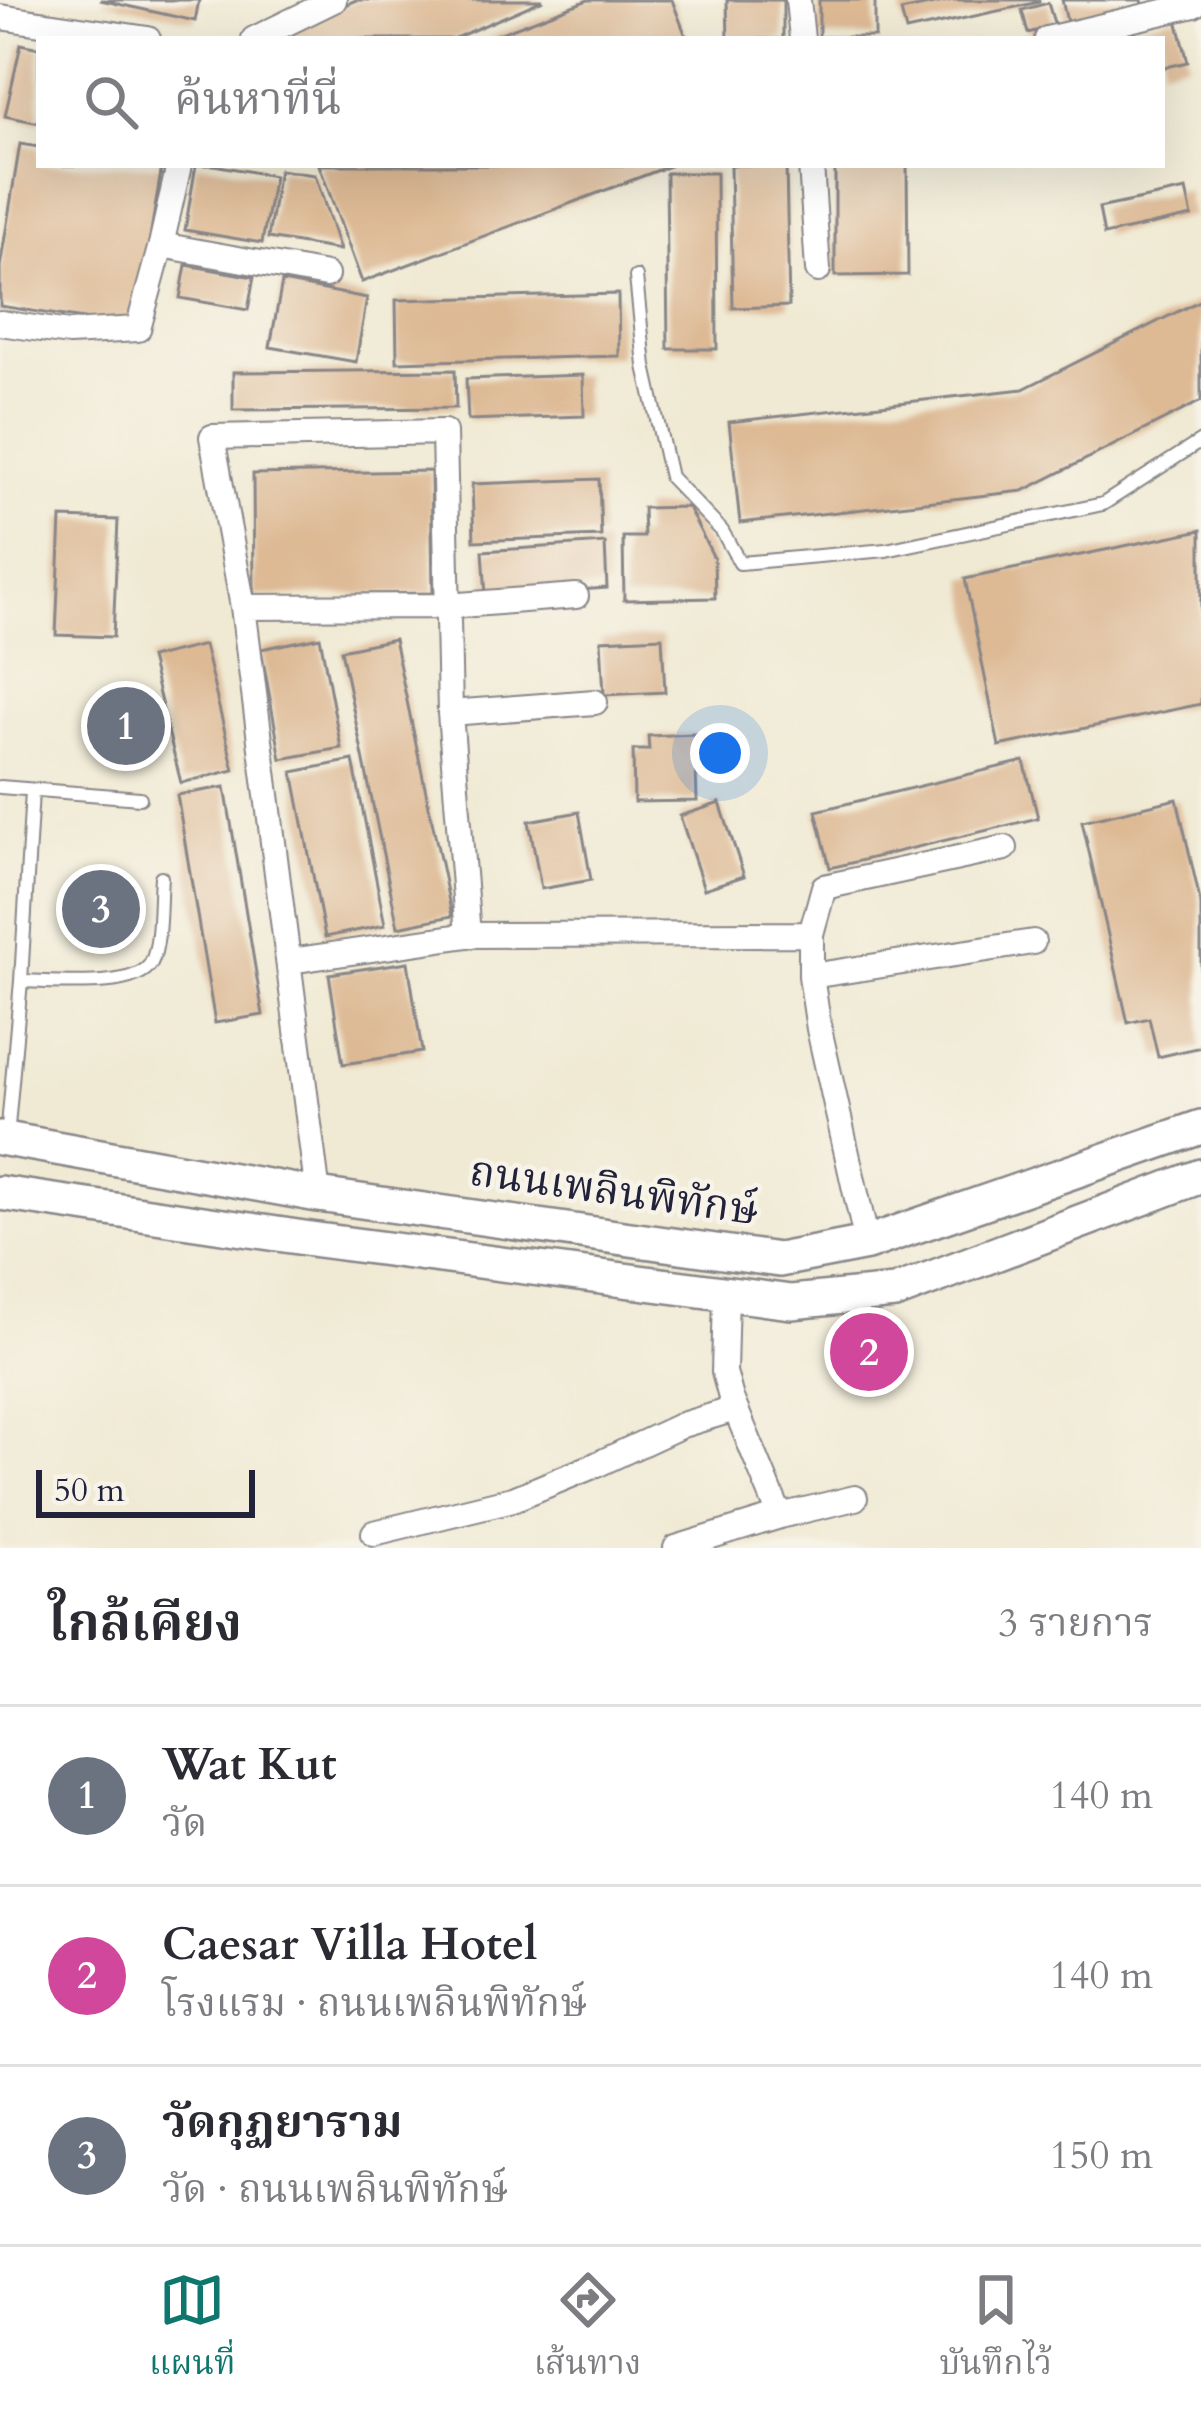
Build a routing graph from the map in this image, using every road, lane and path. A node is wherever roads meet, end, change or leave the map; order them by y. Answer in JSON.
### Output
{"nodes":[{"id":1,"x":334,"y":0,"type":"edge"},
{"id":2,"x":798,"y":0,"type":"edge"},
{"id":3,"x":1196,"y":9,"type":"edge"},
{"id":4,"x":0,"y":19,"type":"edge"},
{"id":5,"x":126,"y":36,"type":"edge"},
{"id":6,"x":260,"y":36,"type":"edge"},
{"id":7,"x":802,"y":36,"type":"edge"},
{"id":8,"x":1062,"y":36,"type":"edge"},
{"id":9,"x":178,"y":168,"type":"edge"},
{"id":10,"x":811,"y":168,"type":"edge"},
{"id":11,"x":161,"y":245,"type":"junction"},
{"id":12,"x":818,"y":270,"type":"dead end"},
{"id":13,"x":326,"y":275,"type":"dead end"},
{"id":14,"x":636,"y":277,"type":"dead end"},
{"id":15,"x":0,"y":322,"type":"edge"},
{"id":16,"x":1201,"y":441,"type":"edge"},
{"id":17,"x":576,"y":596,"type":"dead end"},
{"id":18,"x":447,"y":606,"type":"junction"},
{"id":19,"x":243,"y":607,"type":"junction"},
{"id":20,"x":595,"y":702,"type":"dead end"},
{"id":21,"x":450,"y":713,"type":"junction"},
{"id":22,"x":0,"y":787,"type":"edge"},
{"id":23,"x":32,"y":791,"type":"junction"},
{"id":24,"x":140,"y":797,"type":"dead end"},
{"id":25,"x":1005,"y":848,"type":"dead end"},
{"id":26,"x":161,"y":877,"type":"dead end"},
{"id":27,"x":811,"y":934,"type":"junction"},
{"id":28,"x":468,"y":935,"type":"junction"},
{"id":29,"x":1033,"y":942,"type":"dead end"},
{"id":30,"x":290,"y":961,"type":"junction"},
{"id":31,"x":811,"y":976,"type":"junction"},
{"id":32,"x":21,"y":981,"type":"junction"},
{"id":33,"x":1201,"y":1127,"type":"edge"},
{"id":34,"x":3,"y":1139,"type":"edge"},
{"id":35,"x":1201,"y":1176,"type":"edge"},
{"id":36,"x":0,"y":1193,"type":"edge"},
{"id":37,"x":318,"y":1196,"type":"junction"},
{"id":38,"x":867,"y":1243,"type":"junction"},
{"id":39,"x":726,"y":1294,"type":"junction"},
{"id":40,"x":735,"y":1408,"type":"junction"},
{"id":41,"x":855,"y":1498,"type":"dead end"},
{"id":42,"x":780,"y":1516,"type":"junction"},
{"id":43,"x":374,"y":1533,"type":"dead end"},
{"id":44,"x":676,"y":1548,"type":"edge"}],
"edges":[{"from":1,"to":6,"type":"street"},
{"from":2,"to":7,"type":"street"},
{"from":3,"to":8,"type":"street"},
{"from":4,"to":5,"type":"street"},
{"from":9,"to":11,"type":"street"},
{"from":10,"to":12,"type":"street"},
{"from":11,"to":13,"type":"street"},
{"from":11,"to":15,"type":"street"},
{"from":14,"to":16,"type":"lane"},
{"from":17,"to":18,"type":"street"},
{"from":18,"to":19,"type":"street"},
{"from":18,"to":19,"type":"street"},
{"from":18,"to":21,"type":"street"},
{"from":19,"to":30,"type":"street"},
{"from":20,"to":21,"type":"street"},
{"from":21,"to":28,"type":"street"},
{"from":22,"to":23,"type":"lane"},
{"from":23,"to":24,"type":"lane"},
{"from":23,"to":32,"type":"lane"},
{"from":25,"to":27,"type":"street"},
{"from":26,"to":32,"type":"lane"},
{"from":27,"to":28,"type":"street"},
{"from":27,"to":31,"type":"street"},
{"from":28,"to":30,"type":"street"},
{"from":29,"to":31,"type":"street"},
{"from":30,"to":37,"type":"street"},
{"from":31,"to":38,"type":"street"},
{"from":32,"to":34,"type":"lane"},
{"from":33,"to":38,"type":"main road","name":"ถนนเพลินพิทักษ์"},
{"from":34,"to":37,"type":"main road","name":"ถนนเพลินพิทักษ์"},
{"from":35,"to":39,"type":"main road","name":"ถนนเพลินพิทักษ์"},
{"from":36,"to":39,"type":"main road","name":"ถนนเพลินพิทักษ์"},
{"from":37,"to":38,"type":"main road","name":"ถนนเพลินพิทักษ์"},
{"from":39,"to":40,"type":"street"},
{"from":40,"to":42,"type":"street"},
{"from":40,"to":43,"type":"street"},
{"from":41,"to":42,"type":"street"},
{"from":42,"to":44,"type":"street"}]}
